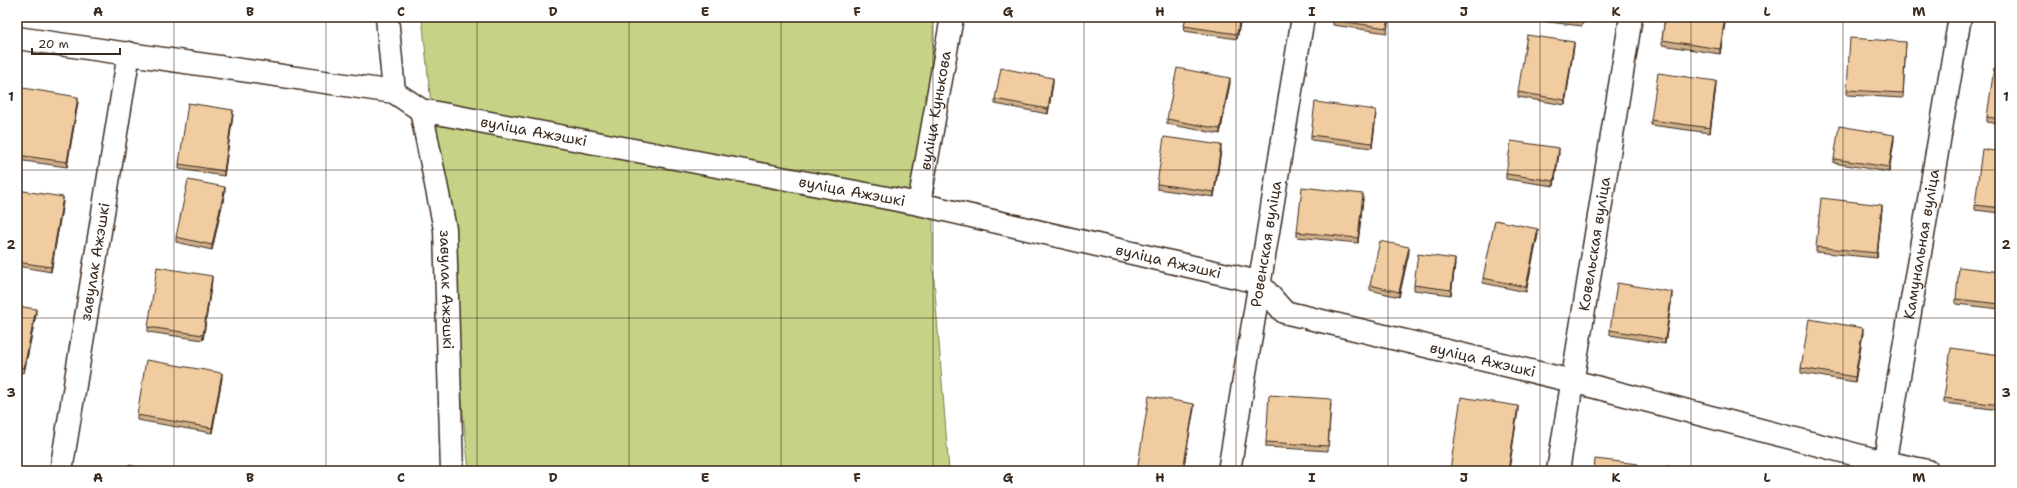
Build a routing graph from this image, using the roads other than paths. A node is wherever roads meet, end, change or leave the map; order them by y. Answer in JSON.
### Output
{"nodes":[{"id":1,"x":387,"y":17,"type":"edge"},
{"id":2,"x":952,"y":17,"type":"edge"},
{"id":3,"x":1303,"y":17,"type":"edge"},
{"id":4,"x":1631,"y":17,"type":"edge"},
{"id":5,"x":1960,"y":17,"type":"edge"},
{"id":6,"x":17,"y":38,"type":"edge"},
{"id":7,"x":129,"y":53,"type":"junction"},
{"id":8,"x":394,"y":92,"type":"junction"},
{"id":9,"x":421,"y":110,"type":"junction"},
{"id":10,"x":919,"y":204,"type":"junction"},
{"id":11,"x":1258,"y":282,"type":"junction"},
{"id":12,"x":1572,"y":381,"type":"junction"},
{"id":13,"x":1883,"y":466,"type":"edge"},
{"id":14,"x":61,"y":471,"type":"edge"},
{"id":15,"x":452,"y":471,"type":"edge"},
{"id":16,"x":1229,"y":471,"type":"edge"},
{"id":17,"x":1558,"y":471,"type":"edge"},
{"id":18,"x":1928,"y":471,"type":"edge"}],
"edges":[{"from":1,"to":8,"type":"street"},
{"from":2,"to":10,"type":"street","name":"вуліца Кунькова"},
{"from":3,"to":11,"type":"street","name":"Ровенская вуліца"},
{"from":4,"to":12,"type":"street","name":"Ковельская вуліца"},
{"from":5,"to":13,"type":"street","name":"Камунальная вуліца"},
{"from":6,"to":7,"type":"street","name":"вуліца Ажэшкі"},
{"from":7,"to":8,"type":"street","name":"вуліца Ажэшкі"},
{"from":7,"to":14,"type":"street","name":"завулак Ажэшкі"},
{"from":8,"to":9,"type":"street","name":"вуліца Ажэшкі"},
{"from":9,"to":10,"type":"street","name":"вуліца Ажэшкі"},
{"from":9,"to":15,"type":"street","name":"завулак Ажэшкі"},
{"from":10,"to":11,"type":"street","name":"вуліца Ажэшкі"},
{"from":11,"to":12,"type":"street","name":"вуліца Ажэшкі"},
{"from":11,"to":16,"type":"street","name":"Ровенская вуліца"},
{"from":12,"to":13,"type":"street","name":"вуліца Ажэшкі"},
{"from":12,"to":17,"type":"street","name":"Ковельская вуліца"},
{"from":13,"to":18,"type":"street","name":"вуліца Ажэшкі"}]}
